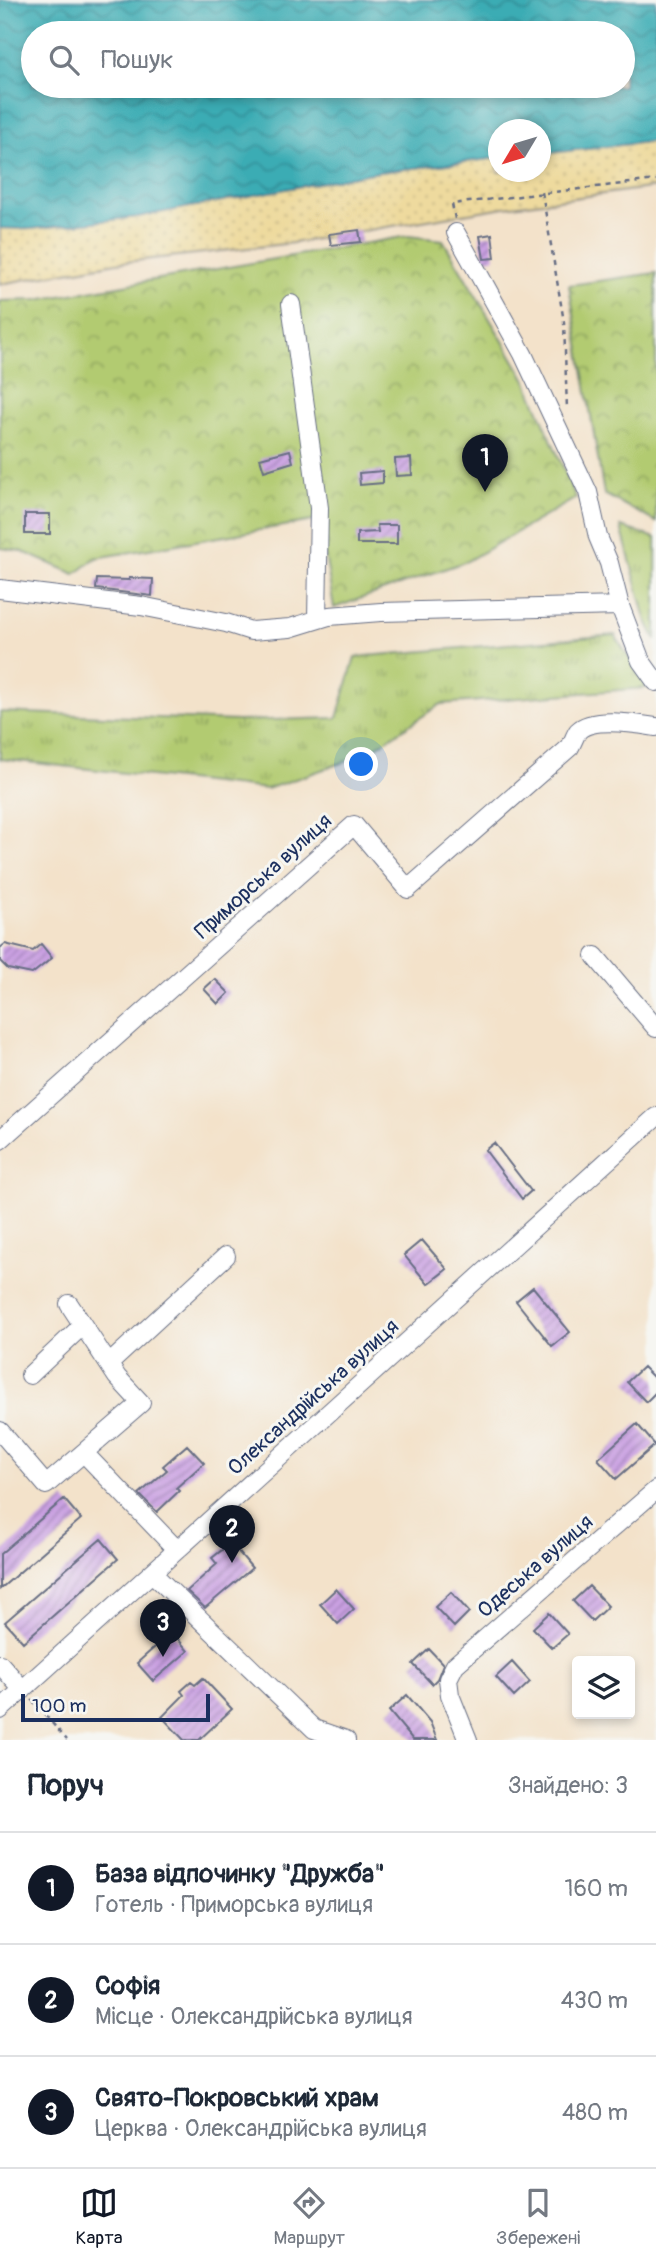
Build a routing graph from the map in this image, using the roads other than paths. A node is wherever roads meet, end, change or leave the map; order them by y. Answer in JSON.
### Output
{"nodes":[{"id":1,"x":456,"y":233,"type":"road end"},
{"id":2,"x":291,"y":304,"type":"dead end"},
{"id":3,"x":0,"y":589,"type":"edge"},
{"id":4,"x":620,"y":606,"type":"junction"},
{"id":5,"x":317,"y":618,"type":"junction"},
{"id":6,"x":656,"y":682,"type":"edge"},
{"id":7,"x":656,"y":727,"type":"edge"},
{"id":8,"x":594,"y":956,"type":"dead end"},
{"id":9,"x":656,"y":1028,"type":"edge"},
{"id":10,"x":656,"y":1117,"type":"edge"},
{"id":11,"x":0,"y":1140,"type":"edge"},
{"id":12,"x":226,"y":1256,"type":"dead end"},
{"id":13,"x":69,"y":1304,"type":"dead end"},
{"id":14,"x":83,"y":1325,"type":"junction"},
{"id":15,"x":109,"y":1364,"type":"junction"},
{"id":16,"x":30,"y":1374,"type":"dead end"},
{"id":17,"x":0,"y":1431,"type":"edge"},
{"id":18,"x":84,"y":1453,"type":"junction"},
{"id":19,"x":656,"y":1490,"type":"edge"},
{"id":20,"x":177,"y":1550,"type":"junction"},
{"id":21,"x":152,"y":1573,"type":"junction"},
{"id":22,"x":0,"y":1664,"type":"edge"},
{"id":23,"x":23,"y":1690,"type":"junction"},
{"id":24,"x":0,"y":1710,"type":"edge"},
{"id":25,"x":346,"y":1740,"type":"edge"},
{"id":26,"x":468,"y":1740,"type":"edge"}],
"edges":[{"from":1,"to":4,"type":"street"},
{"from":2,"to":5,"type":"street"},
{"from":3,"to":5,"type":"street"},
{"from":4,"to":5,"type":"street"},
{"from":4,"to":6,"type":"street"},
{"from":7,"to":11,"type":"street","name":"Приморська вулиця"},
{"from":8,"to":9,"type":"street"},
{"from":10,"to":20,"type":"street","name":"Олександрійська вулиця"},
{"from":12,"to":15,"type":"street"},
{"from":13,"to":14,"type":"street"},
{"from":14,"to":15,"type":"street"},
{"from":14,"to":16,"type":"street"},
{"from":15,"to":18,"type":"street"},
{"from":17,"to":18,"type":"street"},
{"from":18,"to":20,"type":"street"},
{"from":19,"to":26,"type":"street","name":"Одеська вулиця"},
{"from":20,"to":21,"type":"street","name":"Олександрійська вулиця"},
{"from":21,"to":23,"type":"street","name":"Олександрійська вулиця"},
{"from":21,"to":25,"type":"street"},
{"from":22,"to":23,"type":"street"},
{"from":23,"to":24,"type":"street","name":"Олександрійська вулиця"}]}
